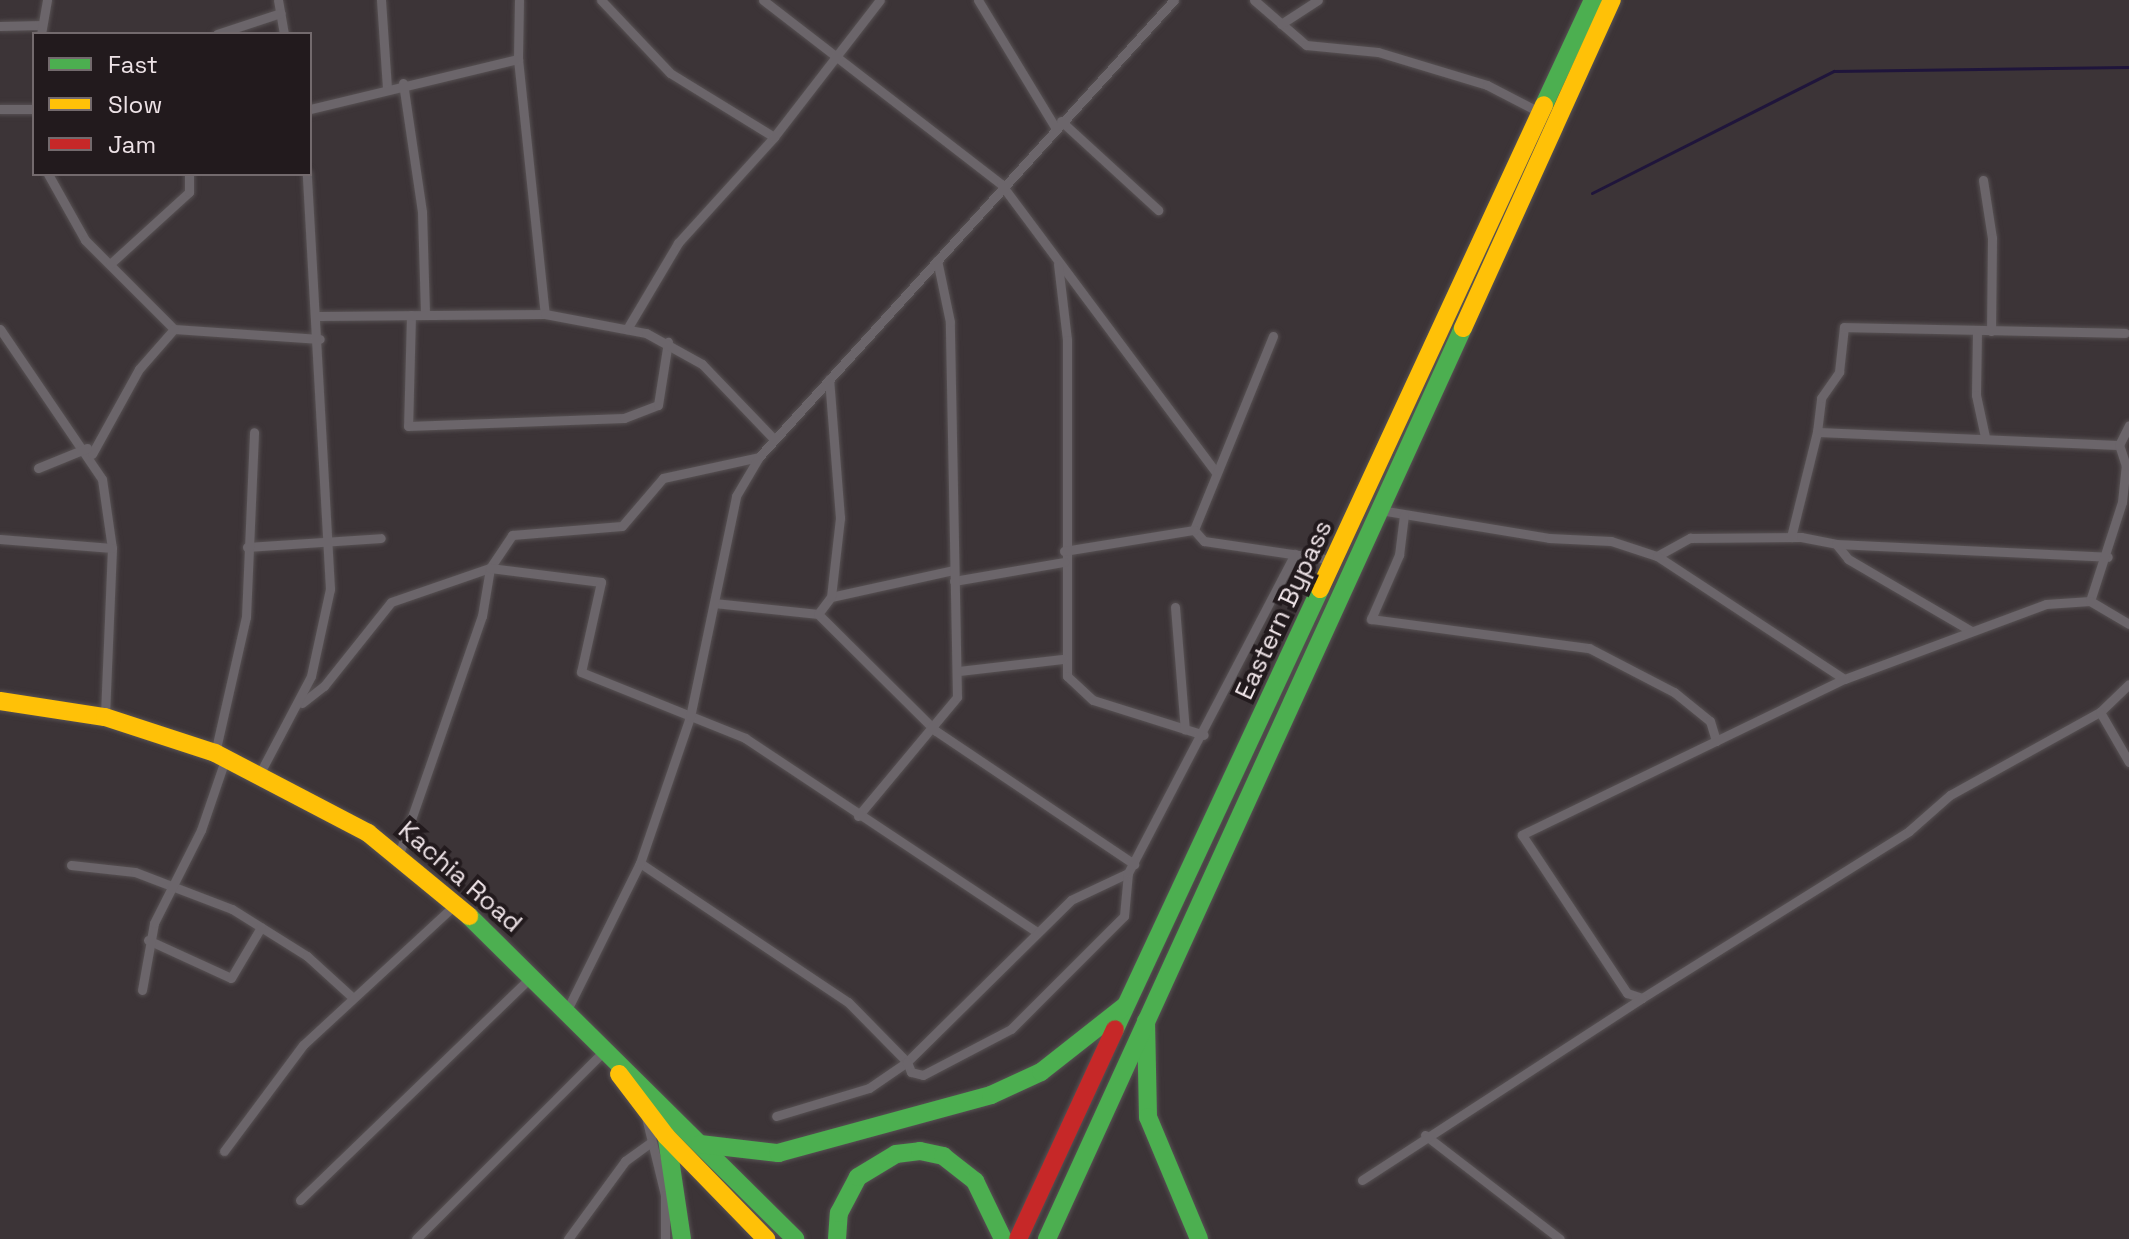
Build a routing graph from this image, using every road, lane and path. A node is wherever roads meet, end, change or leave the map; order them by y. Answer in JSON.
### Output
{"nodes":[{"id":1,"x":47,"y":0,"type":"edge"},
{"id":2,"x":278,"y":0,"type":"edge"},
{"id":3,"x":381,"y":0,"type":"edge"},
{"id":4,"x":519,"y":0,"type":"edge"},
{"id":5,"x":601,"y":0,"type":"edge"},
{"id":6,"x":763,"y":0,"type":"edge"},
{"id":7,"x":880,"y":0,"type":"edge"},
{"id":8,"x":978,"y":0,"type":"edge"},
{"id":9,"x":1174,"y":0,"type":"edge"},
{"id":10,"x":1254,"y":0,"type":"edge"},
{"id":11,"x":1318,"y":0,"type":"edge"},
{"id":12,"x":1593,"y":0,"type":"edge"},
{"id":13,"x":1612,"y":0,"type":"edge"},
{"id":14,"x":281,"y":13,"type":"junction"},
{"id":15,"x":1281,"y":24,"type":"junction"},
{"id":16,"x":0,"y":26,"type":"edge"},
{"id":17,"x":42,"y":30,"type":"edge"},
{"id":18,"x":223,"y":32,"type":"edge"},
{"id":19,"x":284,"y":32,"type":"edge"},
{"id":20,"x":831,"y":54,"type":"junction"},
{"id":21,"x":518,"y":59,"type":"junction"},
{"id":22,"x":403,"y":83,"type":"junction"},
{"id":23,"x":387,"y":87,"type":"junction"},
{"id":24,"x":312,"y":108,"type":"edge"},
{"id":25,"x":0,"y":109,"type":"edge"},
{"id":26,"x":32,"y":109,"type":"edge"},
{"id":27,"x":1541,"y":113,"type":"junction"},
{"id":28,"x":1058,"y":124,"type":"junction"},
{"id":29,"x":774,"y":137,"type":"junction"},
{"id":30,"x":49,"y":176,"type":"edge"},
{"id":31,"x":189,"y":176,"type":"edge"},
{"id":32,"x":307,"y":176,"type":"edge"},
{"id":33,"x":1983,"y":180,"type":"dead end"},
{"id":34,"x":1001,"y":184,"type":"junction"},
{"id":35,"x":1158,"y":210,"type":"dead end"},
{"id":36,"x":937,"y":260,"type":"junction"},
{"id":37,"x":1057,"y":260,"type":"junction"},
{"id":38,"x":110,"y":264,"type":"junction"},
{"id":39,"x":545,"y":314,"type":"junction"},
{"id":40,"x":411,"y":315,"type":"junction"},
{"id":41,"x":425,"y":315,"type":"junction"},
{"id":42,"x":319,"y":316,"type":"junction"},
{"id":43,"x":0,"y":329,"type":"edge"},
{"id":44,"x":174,"y":329,"type":"junction"},
{"id":45,"x":627,"y":329,"type":"junction"},
{"id":46,"x":1977,"y":331,"type":"junction"},
{"id":47,"x":1991,"y":331,"type":"junction"},
{"id":48,"x":2127,"y":331,"type":"edge"},
{"id":49,"x":1273,"y":336,"type":"dead end"},
{"id":50,"x":320,"y":339,"type":"junction"},
{"id":51,"x":668,"y":342,"type":"junction"},
{"id":52,"x":2129,"y":345,"type":"edge"},
{"id":53,"x":829,"y":379,"type":"junction"},
{"id":54,"x":2129,"y":425,"type":"edge"},
{"id":55,"x":254,"y":432,"type":"dead end"},
{"id":56,"x":1817,"y":432,"type":"junction"},
{"id":57,"x":1985,"y":437,"type":"junction"},
{"id":58,"x":773,"y":438,"type":"junction"},
{"id":59,"x":2119,"y":445,"type":"junction"},
{"id":60,"x":89,"y":451,"type":"junction"},
{"id":61,"x":759,"y":457,"type":"junction"},
{"id":62,"x":38,"y":468,"type":"dead end"},
{"id":63,"x":1215,"y":471,"type":"junction"},
{"id":64,"x":2126,"y":504,"type":"edge"},
{"id":65,"x":1380,"y":510,"type":"junction"},
{"id":66,"x":1404,"y":515,"type":"junction"},
{"id":67,"x":1194,"y":530,"type":"junction"},
{"id":68,"x":1791,"y":537,"type":"junction"},
{"id":69,"x":381,"y":538,"type":"dead end"},
{"id":70,"x":0,"y":539,"type":"edge"},
{"id":71,"x":1836,"y":544,"type":"junction"},
{"id":72,"x":331,"y":545,"type":"junction"},
{"id":73,"x":247,"y":547,"type":"junction"},
{"id":74,"x":112,"y":548,"type":"junction"},
{"id":75,"x":1064,"y":551,"type":"junction"},
{"id":76,"x":1295,"y":554,"type":"junction"},
{"id":77,"x":1657,"y":556,"type":"junction"},
{"id":78,"x":2108,"y":557,"type":"junction"},
{"id":79,"x":1336,"y":560,"type":"junction"},
{"id":80,"x":1064,"y":562,"type":"junction"},
{"id":81,"x":490,"y":568,"type":"junction"},
{"id":82,"x":954,"y":576,"type":"junction"},
{"id":83,"x":831,"y":597,"type":"junction"},
{"id":84,"x":2090,"y":601,"type":"junction"},
{"id":85,"x":714,"y":603,"type":"junction"},
{"id":86,"x":1175,"y":607,"type":"dead end"},
{"id":87,"x":818,"y":614,"type":"junction"},
{"id":88,"x":2129,"y":624,"type":"edge"},
{"id":89,"x":1971,"y":631,"type":"junction"},
{"id":90,"x":1062,"y":659,"type":"junction"},
{"id":91,"x":959,"y":671,"type":"junction"},
{"id":92,"x":1844,"y":679,"type":"junction"},
{"id":93,"x":2129,"y":684,"type":"edge"},
{"id":94,"x":0,"y":702,"type":"edge"},
{"id":95,"x":300,"y":705,"type":"junction"},
{"id":96,"x":2100,"y":712,"type":"junction"},
{"id":97,"x":105,"y":717,"type":"junction"},
{"id":98,"x":690,"y":717,"type":"junction"},
{"id":99,"x":1185,"y":730,"type":"junction"},
{"id":100,"x":936,"y":731,"type":"junction"},
{"id":101,"x":1204,"y":735,"type":"junction"},
{"id":102,"x":1716,"y":741,"type":"junction"},
{"id":103,"x":220,"y":755,"type":"junction"},
{"id":104,"x":2129,"y":762,"type":"edge"},
{"id":105,"x":261,"y":771,"type":"junction"},
{"id":106,"x":858,"y":816,"type":"junction"},
{"id":107,"x":399,"y":854,"type":"junction"},
{"id":108,"x":640,"y":863,"type":"junction"},
{"id":109,"x":71,"y":865,"type":"dead end"},
{"id":110,"x":1131,"y":869,"type":"junction"},
{"id":111,"x":174,"y":883,"type":"junction"},
{"id":112,"x":457,"y":903,"type":"junction"},
{"id":113,"x":261,"y":927,"type":"junction"},
{"id":114,"x":1037,"y":932,"type":"junction"},
{"id":115,"x":148,"y":940,"type":"junction"},
{"id":116,"x":531,"y":977,"type":"junction"},
{"id":117,"x":142,"y":990,"type":"dead end"},
{"id":118,"x":351,"y":996,"type":"junction"},
{"id":119,"x":1642,"y":998,"type":"junction"},
{"id":120,"x":1130,"y":1001,"type":"junction"},
{"id":121,"x":566,"y":1012,"type":"junction"},
{"id":122,"x":1146,"y":1013,"type":"junction"},
{"id":123,"x":602,"y":1053,"type":"junction"},
{"id":124,"x":907,"y":1062,"type":"junction"},
{"id":125,"x":618,"y":1071,"type":"junction"},
{"id":126,"x":776,"y":1116,"type":"dead end"},
{"id":127,"x":1425,"y":1135,"type":"junction"},
{"id":128,"x":658,"y":1140,"type":"junction"},
{"id":129,"x":700,"y":1144,"type":"junction"},
{"id":130,"x":224,"y":1151,"type":"dead end"},
{"id":131,"x":1362,"y":1180,"type":"dead end"},
{"id":132,"x":300,"y":1200,"type":"dead end"},
{"id":133,"x":436,"y":1235,"type":"edge"},
{"id":134,"x":416,"y":1239,"type":"edge"},
{"id":135,"x":568,"y":1239,"type":"edge"},
{"id":136,"x":665,"y":1239,"type":"edge"},
{"id":137,"x":682,"y":1239,"type":"edge"},
{"id":138,"x":766,"y":1239,"type":"edge"},
{"id":139,"x":795,"y":1239,"type":"edge"},
{"id":140,"x":837,"y":1239,"type":"edge"},
{"id":141,"x":1003,"y":1239,"type":"edge"},
{"id":142,"x":1018,"y":1239,"type":"edge"},
{"id":143,"x":1047,"y":1239,"type":"edge"},
{"id":144,"x":1199,"y":1239,"type":"edge"},
{"id":145,"x":1560,"y":1239,"type":"edge"}],
"edges":[{"from":1,"to":17,"type":"street"},
{"from":2,"to":14,"type":"street"},
{"from":3,"to":23,"type":"street"},
{"from":4,"to":21,"type":"street"},
{"from":5,"to":29,"type":"street"},
{"from":6,"to":20,"type":"street"},
{"from":7,"to":20,"type":"street"},
{"from":8,"to":28,"type":"street"},
{"from":9,"to":28,"type":"street"},
{"from":10,"to":15,"type":"street"},
{"from":11,"to":15,"type":"street"},
{"from":12,"to":27,"type":"highway","name":"Eastern Bypass"},
{"from":13,"to":65,"type":"highway","name":"Eastern Bypass"},
{"from":14,"to":18,"type":"street"},
{"from":14,"to":19,"type":"street"},
{"from":15,"to":27,"type":"street"},
{"from":16,"to":17,"type":"street"},
{"from":20,"to":29,"type":"street"},
{"from":20,"to":34,"type":"street"},
{"from":21,"to":22,"type":"street"},
{"from":21,"to":39,"type":"street"},
{"from":22,"to":23,"type":"street"},
{"from":22,"to":41,"type":"street"},
{"from":23,"to":24,"type":"street"},
{"from":25,"to":26,"type":"street"},
{"from":27,"to":79,"type":"highway","name":"Eastern Bypass"},
{"from":28,"to":34,"type":"street"},
{"from":28,"to":35,"type":"street"},
{"from":29,"to":45,"type":"street"},
{"from":30,"to":38,"type":"street"},
{"from":31,"to":38,"type":"street"},
{"from":32,"to":42,"type":"street"},
{"from":33,"to":47,"type":"street"},
{"from":34,"to":36,"type":"street"},
{"from":34,"to":37,"type":"street"},
{"from":36,"to":53,"type":"street"},
{"from":36,"to":82,"type":"street"},
{"from":37,"to":63,"type":"street"},
{"from":37,"to":75,"type":"street"},
{"from":38,"to":44,"type":"street"},
{"from":39,"to":41,"type":"street"},
{"from":39,"to":45,"type":"street"},
{"from":40,"to":41,"type":"street"},
{"from":40,"to":42,"type":"street"},
{"from":40,"to":51,"type":"street"},
{"from":42,"to":50,"type":"street"},
{"from":43,"to":60,"type":"street"},
{"from":44,"to":50,"type":"street"},
{"from":44,"to":60,"type":"street"},
{"from":45,"to":51,"type":"street"},
{"from":46,"to":47,"type":"street"},
{"from":46,"to":56,"type":"street"},
{"from":46,"to":57,"type":"street"},
{"from":47,"to":48,"type":"street"},
{"from":48,"to":52,"type":"street"},
{"from":49,"to":63,"type":"street"},
{"from":50,"to":72,"type":"street"},
{"from":51,"to":58,"type":"street"},
{"from":53,"to":58,"type":"street"},
{"from":53,"to":83,"type":"street"},
{"from":54,"to":59,"type":"street"},
{"from":55,"to":73,"type":"street"},
{"from":56,"to":57,"type":"street"},
{"from":56,"to":68,"type":"street"},
{"from":57,"to":59,"type":"street"},
{"from":58,"to":61,"type":"street"},
{"from":59,"to":64,"type":"street"},
{"from":60,"to":62,"type":"street"},
{"from":60,"to":74,"type":"street"},
{"from":61,"to":81,"type":"street"},
{"from":61,"to":85,"type":"street"},
{"from":63,"to":67,"type":"street"},
{"from":64,"to":78,"type":"street"},
{"from":65,"to":66,"type":"street"},
{"from":65,"to":122,"type":"highway","name":"Eastern Bypass"},
{"from":66,"to":77,"type":"street"},
{"from":66,"to":102,"type":"street"},
{"from":67,"to":75,"type":"street"},
{"from":67,"to":76,"type":"street"},
{"from":68,"to":71,"type":"street"},
{"from":68,"to":77,"type":"street"},
{"from":69,"to":72,"type":"street"},
{"from":70,"to":74,"type":"street"},
{"from":71,"to":78,"type":"street"},
{"from":71,"to":89,"type":"street"},
{"from":72,"to":73,"type":"street"},
{"from":72,"to":95,"type":"street"},
{"from":73,"to":103,"type":"street"},
{"from":74,"to":97,"type":"street"},
{"from":75,"to":80,"type":"street"},
{"from":76,"to":79,"type":"street"},
{"from":76,"to":101,"type":"street"},
{"from":77,"to":92,"type":"street"},
{"from":78,"to":84,"type":"street"},
{"from":79,"to":120,"type":"highway","name":"Eastern Bypass"},
{"from":80,"to":82,"type":"street"},
{"from":80,"to":90,"type":"street"},
{"from":81,"to":95,"type":"street"},
{"from":81,"to":98,"type":"street"},
{"from":81,"to":107,"type":"street"},
{"from":82,"to":83,"type":"street"},
{"from":82,"to":91,"type":"street"},
{"from":83,"to":87,"type":"street"},
{"from":84,"to":88,"type":"street"},
{"from":84,"to":89,"type":"street"},
{"from":85,"to":87,"type":"street"},
{"from":85,"to":98,"type":"street"},
{"from":86,"to":99,"type":"street"},
{"from":87,"to":100,"type":"street"},
{"from":89,"to":92,"type":"street"},
{"from":90,"to":91,"type":"street"},
{"from":90,"to":99,"type":"street"},
{"from":91,"to":100,"type":"street"},
{"from":92,"to":102,"type":"street"},
{"from":93,"to":96,"type":"street"},
{"from":94,"to":97,"type":"highway","name":"Kachia Road"},
{"from":95,"to":105,"type":"street"},
{"from":96,"to":104,"type":"street"},
{"from":96,"to":119,"type":"street"},
{"from":97,"to":103,"type":"highway","name":"Kachia Road"},
{"from":98,"to":106,"type":"street"},
{"from":98,"to":108,"type":"street"},
{"from":99,"to":101,"type":"street"},
{"from":100,"to":106,"type":"street"},
{"from":100,"to":110,"type":"street"},
{"from":101,"to":110,"type":"street"},
{"from":102,"to":119,"type":"street"},
{"from":103,"to":105,"type":"highway","name":"Kachia Road"},
{"from":103,"to":111,"type":"street"},
{"from":105,"to":107,"type":"highway","name":"Kachia Road"},
{"from":106,"to":114,"type":"street"},
{"from":107,"to":112,"type":"highway","name":"Kachia Road"},
{"from":108,"to":121,"type":"street"},
{"from":108,"to":124,"type":"street"},
{"from":109,"to":111,"type":"street"},
{"from":110,"to":114,"type":"street"},
{"from":110,"to":124,"type":"street"},
{"from":111,"to":113,"type":"street"},
{"from":111,"to":115,"type":"street"},
{"from":112,"to":116,"type":"highway","name":"Kachia Road"},
{"from":112,"to":118,"type":"street"},
{"from":113,"to":115,"type":"street"},
{"from":113,"to":118,"type":"street"},
{"from":114,"to":124,"type":"street"},
{"from":115,"to":117,"type":"street"},
{"from":116,"to":121,"type":"highway","name":"Kachia Road"},
{"from":116,"to":132,"type":"street"},
{"from":118,"to":130,"type":"street"},
{"from":119,"to":127,"type":"street"},
{"from":120,"to":129,"type":"highway"},
{"from":120,"to":142,"type":"highway","name":"Eastern Bypass"},
{"from":121,"to":123,"type":"highway","name":"Kachia Road"},
{"from":122,"to":143,"type":"highway","name":"Eastern Bypass"},
{"from":122,"to":144,"type":"highway"},
{"from":123,"to":125,"type":"highway","name":"Kachia Road"},
{"from":123,"to":133,"type":"street"},
{"from":124,"to":126,"type":"street"},
{"from":125,"to":128,"type":"highway"},
{"from":125,"to":129,"type":"highway","name":"Kachia Road"},
{"from":127,"to":131,"type":"street"},
{"from":127,"to":145,"type":"street"},
{"from":128,"to":135,"type":"street"},
{"from":128,"to":136,"type":"street"},
{"from":128,"to":137,"type":"highway"},
{"from":128,"to":138,"type":"highway"},
{"from":129,"to":139,"type":"highway","name":"Kachia Road"},
{"from":133,"to":134,"type":"street"},
{"from":140,"to":141,"type":"highway"}]}
